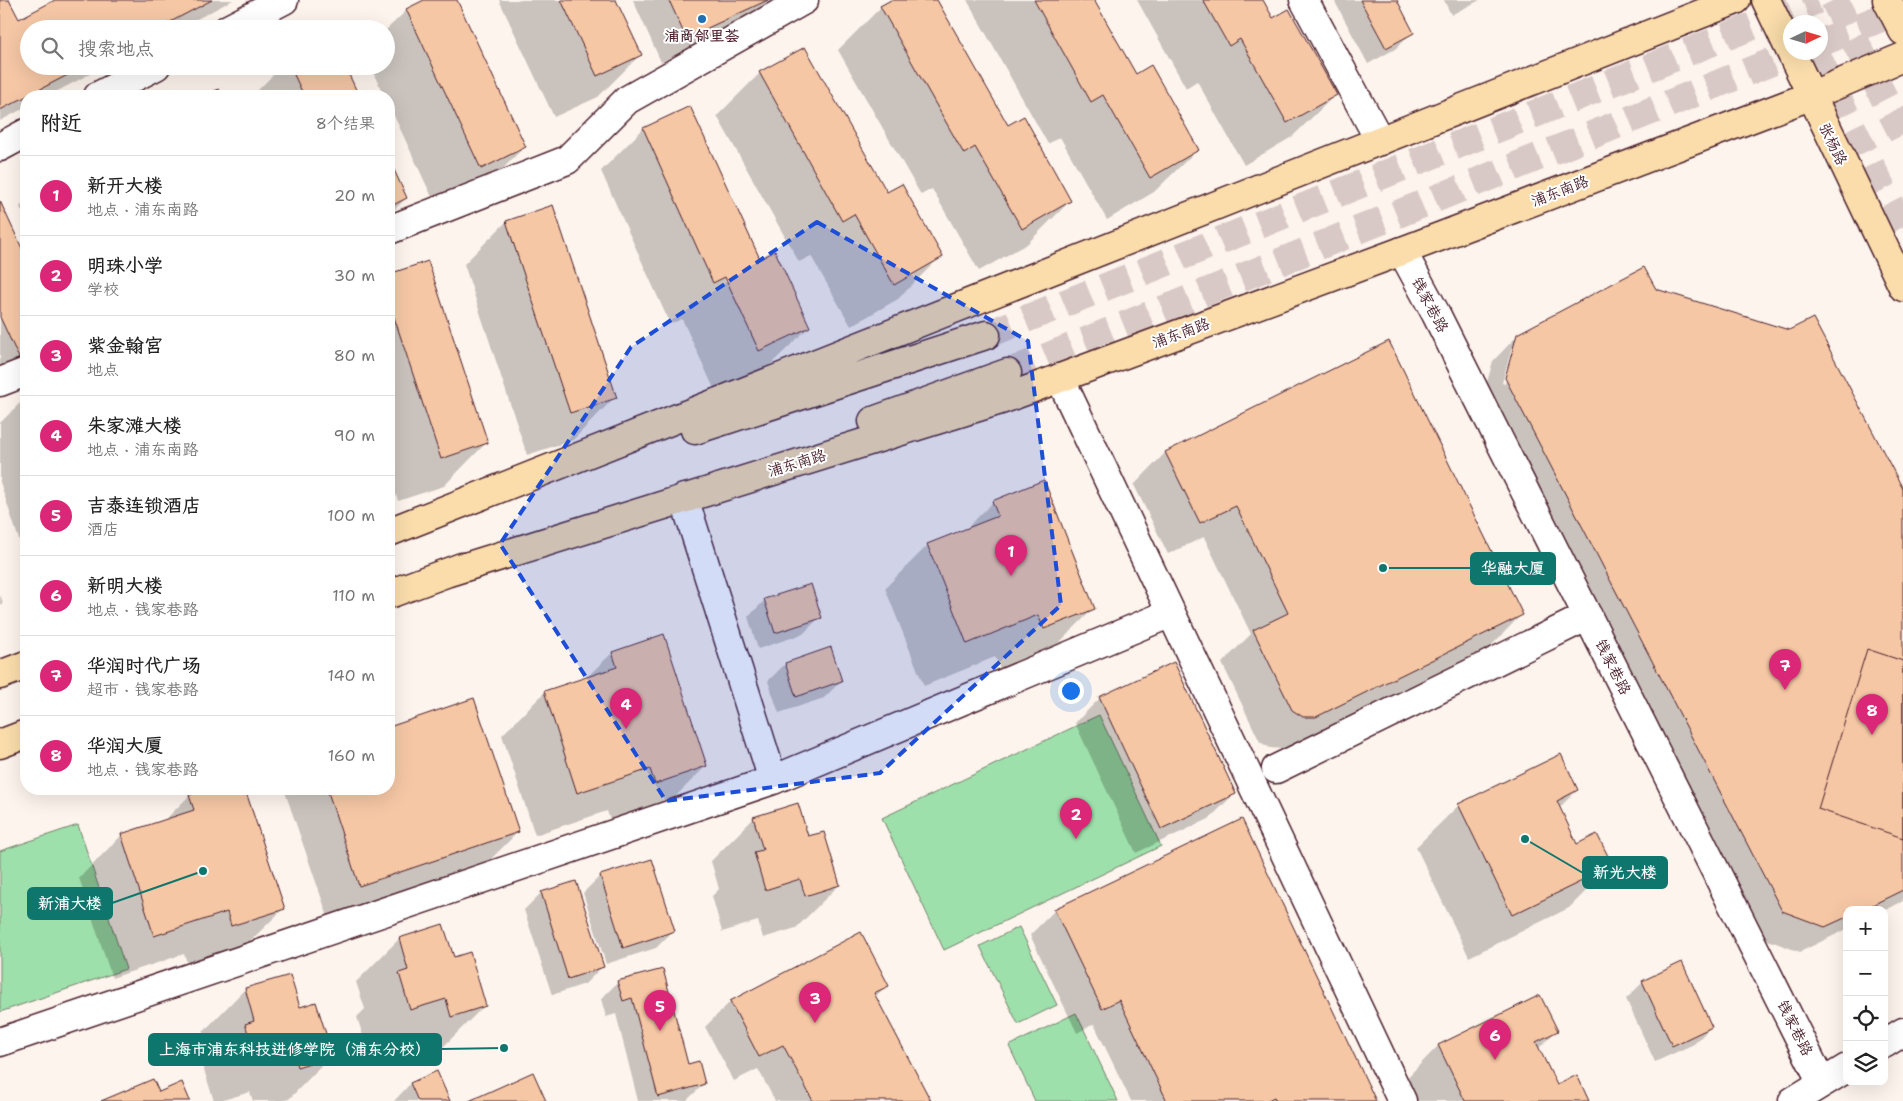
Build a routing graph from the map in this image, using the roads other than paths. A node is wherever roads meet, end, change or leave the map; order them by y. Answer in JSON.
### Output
{"nodes":[{"id":1,"x":284,"y":0,"type":"edge"},
{"id":2,"x":804,"y":0,"type":"edge"},
{"id":3,"x":1304,"y":0,"type":"edge"},
{"id":4,"x":1736,"y":0,"type":"edge"},
{"id":5,"x":1766,"y":0,"type":"edge"},
{"id":6,"x":1887,"y":0,"type":"edge"},
{"id":7,"x":245,"y":20,"type":"edge"},
{"id":8,"x":1903,"y":31,"type":"edge"},
{"id":9,"x":1903,"y":57,"type":"edge"},
{"id":10,"x":139,"y":75,"type":"edge"},
{"id":11,"x":110,"y":90,"type":"edge"},
{"id":12,"x":1810,"y":96,"type":"junction"},
{"id":13,"x":20,"y":136,"type":"edge"},
{"id":14,"x":1380,"y":141,"type":"junction"},
{"id":15,"x":0,"y":147,"type":"edge"},
{"id":16,"x":395,"y":228,"type":"edge"},
{"id":17,"x":1402,"y":251,"type":"junction"},
{"id":18,"x":1903,"y":287,"type":"edge"},
{"id":19,"x":986,"y":335,"type":"tunnel mouth"},
{"id":20,"x":20,"y":374,"type":"edge"},
{"id":21,"x":1007,"y":374,"type":"tunnel mouth"},
{"id":22,"x":1060,"y":378,"type":"junction"},
{"id":23,"x":0,"y":382,"type":"edge"},
{"id":24,"x":684,"y":498,"type":"junction"},
{"id":25,"x":432,"y":516,"type":"junction"},
{"id":26,"x":395,"y":530,"type":"edge"},
{"id":27,"x":446,"y":572,"type":"junction"},
{"id":28,"x":395,"y":592,"type":"edge"},
{"id":29,"x":1171,"y":613,"type":"junction"},
{"id":30,"x":1588,"y":616,"type":"junction"},
{"id":31,"x":20,"y":667,"type":"edge"},
{"id":32,"x":0,"y":675,"type":"edge"},
{"id":33,"x":20,"y":736,"type":"edge"},
{"id":34,"x":0,"y":744,"type":"edge"},
{"id":35,"x":1276,"y":770,"type":"dead end"},
{"id":36,"x":773,"y":780,"type":"junction"},
{"id":37,"x":1903,"y":1032,"type":"edge"},
{"id":38,"x":1888,"y":1041,"type":"edge"},
{"id":39,"x":0,"y":1042,"type":"edge"},
{"id":40,"x":1843,"y":1070,"type":"edge"},
{"id":41,"x":1822,"y":1083,"type":"junction"},
{"id":42,"x":1402,"y":1101,"type":"edge"},
{"id":43,"x":1793,"y":1101,"type":"edge"}],
"edges":[{"from":1,"to":7,"type":"street"},
{"from":2,"to":16,"type":"street"},
{"from":3,"to":14,"type":"street"},
{"from":4,"to":14,"type":"main road"},
{"from":5,"to":12,"type":"main road","name":"张杨路"},
{"from":6,"to":8,"type":"main road"},
{"from":9,"to":12,"type":"main road","name":"浦东南路"},
{"from":10,"to":11,"type":"street"},
{"from":12,"to":17,"type":"main road","name":"浦东南路"},
{"from":12,"to":18,"type":"main road","name":"张杨路"},
{"from":13,"to":15,"type":"street"},
{"from":14,"to":25,"type":"main road"},
{"from":17,"to":22,"type":"main road","name":"浦东南路"},
{"from":17,"to":30,"type":"street","name":"钱家巷路"},
{"from":19,"to":25,"type":"main road"},
{"from":20,"to":23,"type":"street"},
{"from":21,"to":27,"type":"main road","name":"浦东南路"},
{"from":22,"to":24,"type":"main road","name":"浦东南路"},
{"from":22,"to":29,"type":"street"},
{"from":24,"to":27,"type":"main road","name":"浦东南路"},
{"from":24,"to":36,"type":"street"},
{"from":25,"to":26,"type":"main road"},
{"from":27,"to":28,"type":"main road","name":"浦东南路"},
{"from":29,"to":36,"type":"street"},
{"from":29,"to":42,"type":"street"},
{"from":30,"to":35,"type":"street"},
{"from":30,"to":41,"type":"street","name":"钱家巷路"},
{"from":31,"to":32,"type":"main road"},
{"from":33,"to":34,"type":"main road"},
{"from":36,"to":39,"type":"street"},
{"from":37,"to":38,"type":"street"},
{"from":40,"to":41,"type":"street"},
{"from":41,"to":43,"type":"street"}]}
